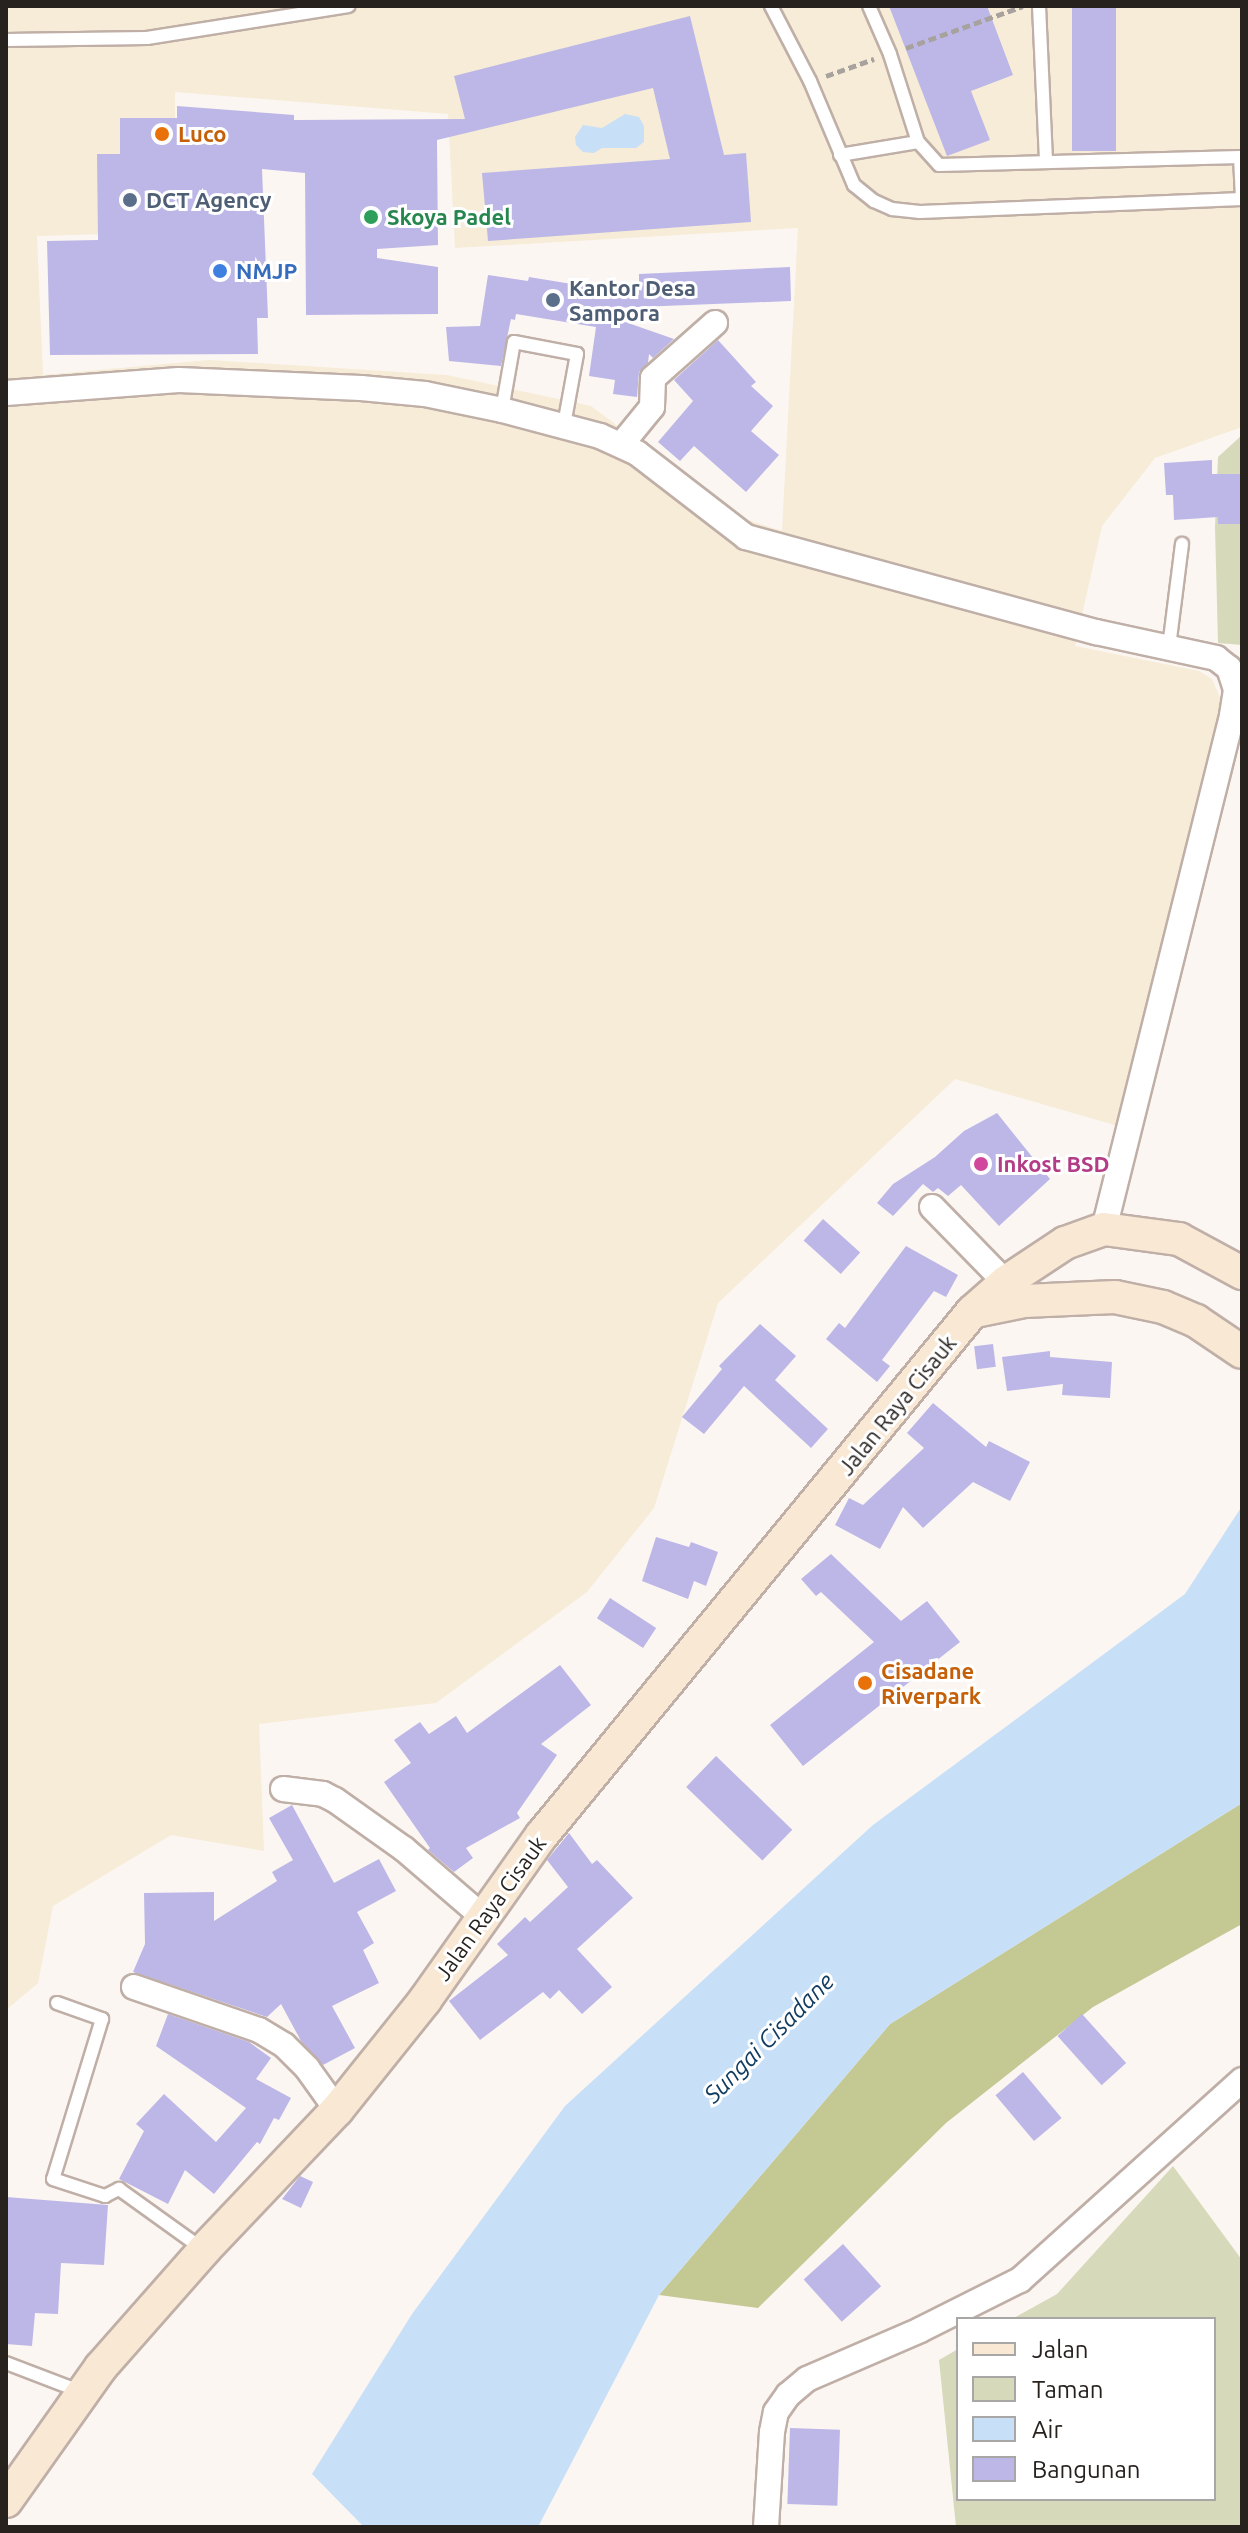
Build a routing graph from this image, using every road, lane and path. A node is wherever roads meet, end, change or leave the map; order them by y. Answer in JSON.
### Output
{"nodes":[{"id":1,"x":348,"y":6,"type":"edge"},
{"id":2,"x":771,"y":6,"type":"edge"},
{"id":3,"x":869,"y":6,"type":"edge"},
{"id":4,"x":1023,"y":6,"type":"edge"},
{"id":5,"x":1039,"y":6,"type":"edge"},
{"id":6,"x":6,"y":40,"type":"edge"},
{"id":7,"x":890,"y":54,"type":"junction"},
{"id":8,"x":810,"y":81,"type":"junction"},
{"id":9,"x":918,"y":142,"type":"junction"},
{"id":10,"x":840,"y":155,"type":"junction"},
{"id":11,"x":1046,"y":162,"type":"junction"},
{"id":12,"x":1242,"y":199,"type":"edge"},
{"id":13,"x":715,"y":323,"type":"dead end"},
{"id":14,"x":6,"y":393,"type":"edge"},
{"id":15,"x":502,"y":410,"type":"junction"},
{"id":16,"x":564,"y":425,"type":"junction"},
{"id":17,"x":621,"y":445,"type":"junction"},
{"id":18,"x":1182,"y":544,"type":"dead end"},
{"id":19,"x":1169,"y":647,"type":"junction"},
{"id":20,"x":932,"y":1207,"type":"dead end"},
{"id":21,"x":1104,"y":1229,"type":"junction"},
{"id":22,"x":1242,"y":1273,"type":"edge"},
{"id":23,"x":1015,"y":1292,"type":"junction"},
{"id":24,"x":1242,"y":1352,"type":"edge"},
{"id":25,"x":283,"y":1789,"type":"dead end"},
{"id":26,"x":482,"y":1916,"type":"junction"},
{"id":27,"x":134,"y":1987,"type":"dead end"},
{"id":28,"x":57,"y":2003,"type":"dead end"},
{"id":29,"x":1242,"y":2080,"type":"edge"},
{"id":30,"x":337,"y":2110,"type":"junction"},
{"id":31,"x":204,"y":2250,"type":"junction"},
{"id":32,"x":6,"y":2363,"type":"edge"},
{"id":33,"x":82,"y":2392,"type":"junction"},
{"id":34,"x":6,"y":2501,"type":"edge"},
{"id":35,"x":766,"y":2527,"type":"edge"}],
"edges":[{"from":1,"to":6,"type":"lane"},
{"from":2,"to":8,"type":"lane"},
{"from":3,"to":7,"type":"lane"},
{"from":4,"to":7,"type":"path"},
{"from":5,"to":11,"type":"lane"},
{"from":7,"to":8,"type":"path"},
{"from":7,"to":9,"type":"lane"},
{"from":8,"to":10,"type":"lane"},
{"from":9,"to":10,"type":"lane"},
{"from":9,"to":11,"type":"lane"},
{"from":10,"to":12,"type":"lane"},
{"from":11,"to":12,"type":"lane"},
{"from":13,"to":17,"type":"street"},
{"from":14,"to":15,"type":"street"},
{"from":15,"to":16,"type":"street"},
{"from":15,"to":16,"type":"lane"},
{"from":16,"to":17,"type":"street"},
{"from":17,"to":19,"type":"street"},
{"from":18,"to":19,"type":"lane"},
{"from":19,"to":21,"type":"street"},
{"from":20,"to":23,"type":"street"},
{"from":21,"to":22,"type":"main road","name":"Jalan Raya Cisauk"},
{"from":21,"to":23,"type":"main road","name":"Jalan Raya Cisauk"},
{"from":23,"to":24,"type":"main road","name":"Jalan Raya Cisauk"},
{"from":23,"to":26,"type":"main road","name":"Jalan Raya Cisauk"},
{"from":25,"to":26,"type":"street"},
{"from":26,"to":30,"type":"main road","name":"Jalan Raya Cisauk"},
{"from":27,"to":30,"type":"street"},
{"from":28,"to":31,"type":"lane"},
{"from":29,"to":35,"type":"street"},
{"from":30,"to":31,"type":"main road","name":"Jalan Raya Cisauk"},
{"from":31,"to":33,"type":"main road","name":"Jalan Raya Cisauk"},
{"from":32,"to":33,"type":"lane"},
{"from":33,"to":34,"type":"main road","name":"Jalan Raya Cisauk"}]}
